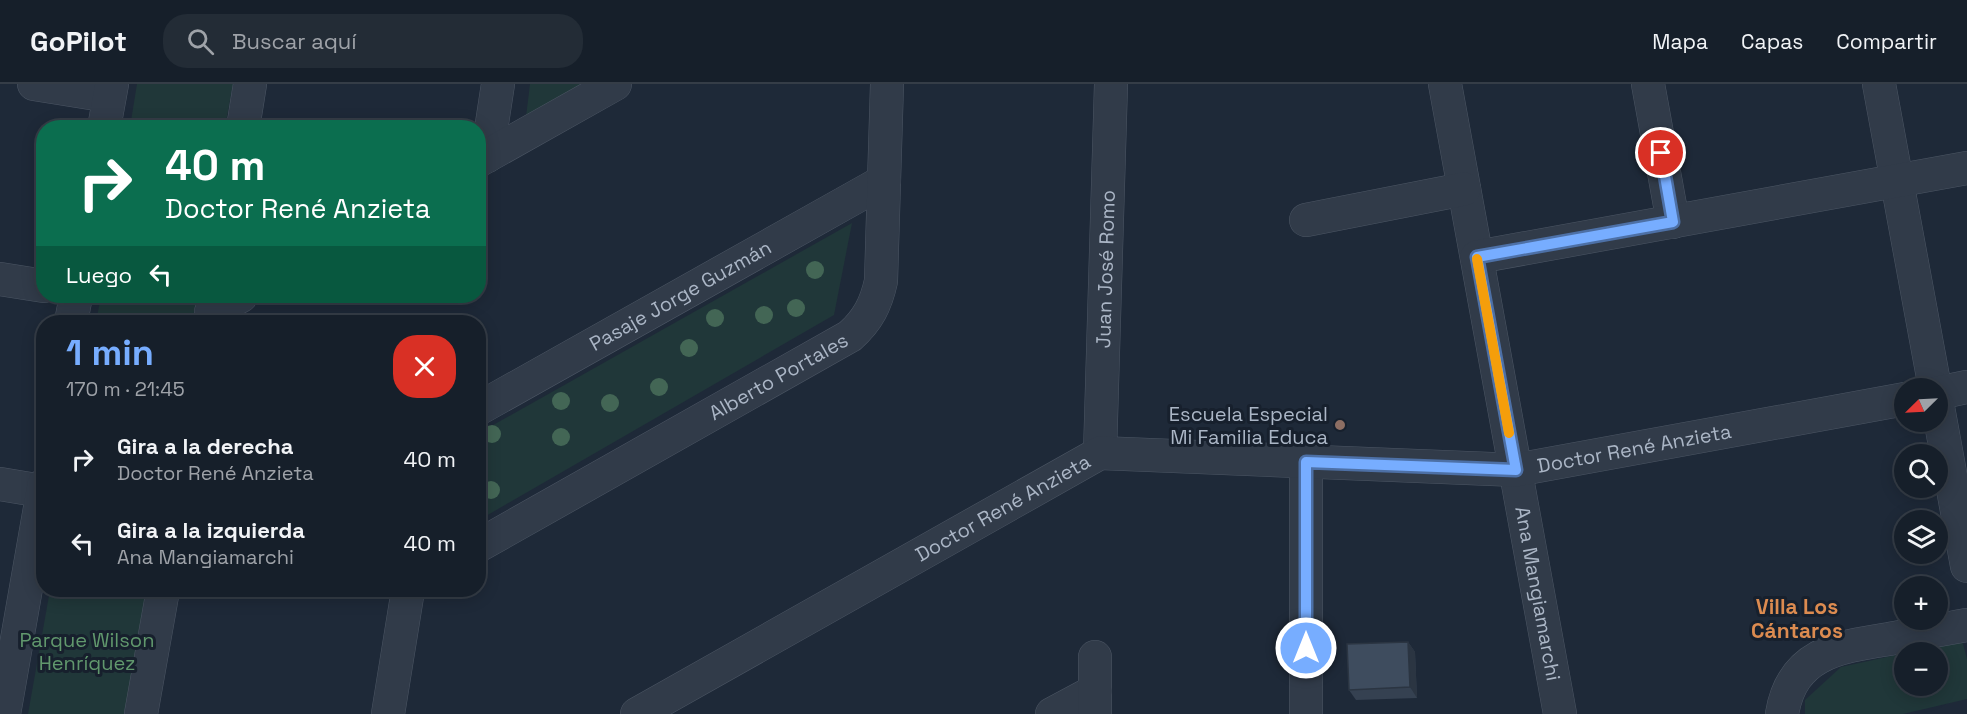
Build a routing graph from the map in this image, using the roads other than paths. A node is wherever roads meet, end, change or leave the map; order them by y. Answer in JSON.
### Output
{"nodes":[{"id":1,"x":34,"y":84,"type":"edge"},
{"id":2,"x":250,"y":84,"type":"edge"},
{"id":3,"x":498,"y":84,"type":"edge"},
{"id":4,"x":615,"y":84,"type":"edge"},
{"id":5,"x":887,"y":84,"type":"edge"},
{"id":6,"x":1111,"y":84,"type":"edge"},
{"id":7,"x":1445,"y":84,"type":"edge"},
{"id":8,"x":1648,"y":84,"type":"edge"},
{"id":9,"x":1879,"y":84,"type":"edge"},
{"id":10,"x":110,"y":90,"type":"edge"},
{"id":11,"x":105,"y":120,"type":"edge"},
{"id":12,"x":244,"y":120,"type":"edge"},
{"id":13,"x":486,"y":144,"type":"edge"},
{"id":14,"x":486,"y":157,"type":"edge"},
{"id":15,"x":1967,"y":168,"type":"edge"},
{"id":16,"x":884,"y":181,"type":"junction"},
{"id":17,"x":1897,"y":181,"type":"junction"},
{"id":18,"x":1464,"y":189,"type":"junction"},
{"id":19,"x":1306,"y":220,"type":"dead end"},
{"id":20,"x":1673,"y":222,"type":"junction"},
{"id":21,"x":1477,"y":257,"type":"junction"},
{"id":22,"x":0,"y":279,"type":"edge"},
{"id":23,"x":36,"y":285,"type":"edge"},
{"id":24,"x":226,"y":303,"type":"edge"},
{"id":25,"x":212,"y":310,"type":"edge"},
{"id":26,"x":1933,"y":378,"type":"edge"},
{"id":27,"x":1967,"y":387,"type":"edge"},
{"id":28,"x":1948,"y":391,"type":"edge"},
{"id":29,"x":1894,"y":401,"type":"edge"},
{"id":30,"x":486,"y":405,"type":"edge"},
{"id":31,"x":1943,"y":432,"type":"edge"},
{"id":32,"x":1100,"y":453,"type":"junction"},
{"id":33,"x":1306,"y":462,"type":"junction"},
{"id":34,"x":1516,"y":470,"type":"junction"},
{"id":35,"x":0,"y":484,"type":"edge"},
{"id":36,"x":36,"y":487,"type":"edge"},
{"id":37,"x":36,"y":529,"type":"edge"},
{"id":38,"x":486,"y":541,"type":"edge"},
{"id":39,"x":1967,"y":566,"type":"edge"},
{"id":40,"x":162,"y":597,"type":"edge"},
{"id":41,"x":407,"y":597,"type":"edge"},
{"id":42,"x":1967,"y":625,"type":"edge"},
{"id":43,"x":1095,"y":657,"type":"dead end"},
{"id":44,"x":1095,"y":702,"type":"edge"},
{"id":45,"x":4,"y":714,"type":"edge"},
{"id":46,"x":141,"y":714,"type":"edge"},
{"id":47,"x":388,"y":714,"type":"edge"},
{"id":48,"x":637,"y":714,"type":"edge"},
{"id":49,"x":1052,"y":714,"type":"edge"},
{"id":50,"x":1306,"y":714,"type":"edge"},
{"id":51,"x":1560,"y":714,"type":"edge"},
{"id":52,"x":1782,"y":714,"type":"edge"}],
"edges":[{"from":1,"to":10,"type":"street"},
{"from":2,"to":12,"type":"street"},
{"from":3,"to":13,"type":"street"},
{"from":4,"to":14,"type":"street"},
{"from":5,"to":16,"type":"street","name":"Alberto Portales"},
{"from":6,"to":32,"type":"street","name":"Juan José Romo"},
{"from":7,"to":18,"type":"street","name":"Ana Mangiamarchi"},
{"from":8,"to":20,"type":"street"},
{"from":9,"to":17,"type":"street"},
{"from":10,"to":11,"type":"street"},
{"from":15,"to":17,"type":"street"},
{"from":16,"to":30,"type":"street","name":"Pasaje Jorge Guzmán"},
{"from":16,"to":38,"type":"street","name":"Alberto Portales"},
{"from":17,"to":20,"type":"street"},
{"from":17,"to":26,"type":"street"},
{"from":18,"to":19,"type":"street"},
{"from":18,"to":21,"type":"street","name":"Ana Mangiamarchi"},
{"from":20,"to":21,"type":"street"},
{"from":21,"to":34,"type":"street","name":"Ana Mangiamarchi"},
{"from":22,"to":23,"type":"street"},
{"from":24,"to":25,"type":"street"},
{"from":27,"to":28,"type":"street"},
{"from":29,"to":34,"type":"street","name":"Doctor René Anzieta"},
{"from":31,"to":39,"type":"street"},
{"from":32,"to":33,"type":"street","name":"Doctor René Anzieta"},
{"from":32,"to":48,"type":"street","name":"Doctor René Anzieta"},
{"from":33,"to":34,"type":"street","name":"Doctor René Anzieta"},
{"from":33,"to":50,"type":"street"},
{"from":34,"to":51,"type":"street","name":"Ana Mangiamarchi"},
{"from":35,"to":36,"type":"street"},
{"from":37,"to":45,"type":"street"},
{"from":40,"to":46,"type":"street"},
{"from":41,"to":47,"type":"street"},
{"from":42,"to":52,"type":"street"},
{"from":43,"to":44,"type":"street"},
{"from":44,"to":49,"type":"street"}]}
